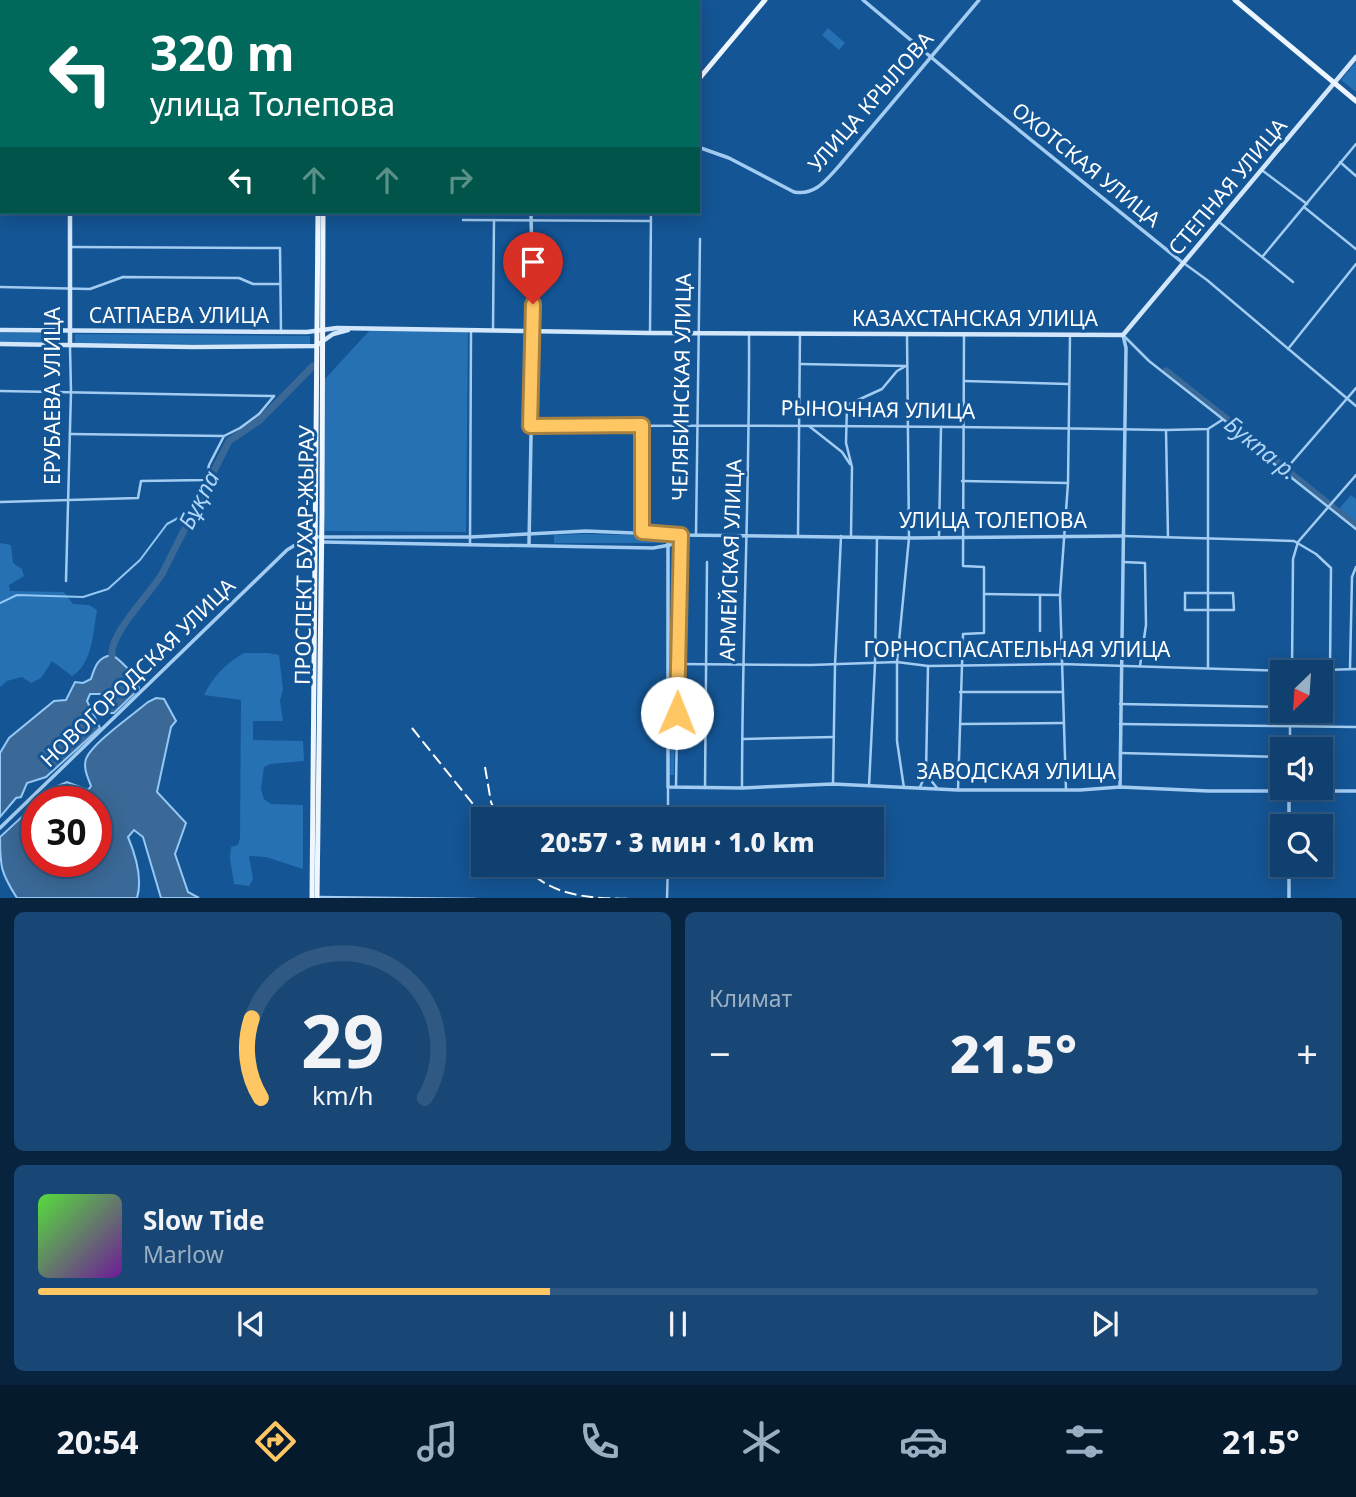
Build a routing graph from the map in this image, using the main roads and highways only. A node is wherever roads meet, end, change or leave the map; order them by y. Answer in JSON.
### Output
{"nodes":[{"id":1,"x":765,"y":0,"type":"edge"},
{"id":2,"x":1235,"y":0,"type":"edge"},
{"id":3,"x":1356,"y":57,"type":"edge"},
{"id":4,"x":700,"y":78,"type":"edge"},
{"id":5,"x":1334,"y":83,"type":"junction"},
{"id":6,"x":1356,"y":101,"type":"edge"},
{"id":7,"x":71,"y":214,"type":"edge"},
{"id":8,"x":320,"y":214,"type":"edge"},
{"id":9,"x":319,"y":329,"type":"junction"},
{"id":10,"x":352,"y":329,"type":"junction"},
{"id":11,"x":0,"y":330,"type":"edge"},
{"id":12,"x":70,"y":331,"type":"junction"},
{"id":13,"x":1123,"y":335,"type":"joint"},
{"id":14,"x":0,"y":344,"type":"edge"},
{"id":15,"x":319,"y":344,"type":"junction"},
{"id":16,"x":70,"y":345,"type":"junction"},
{"id":17,"x":314,"y":898,"type":"edge"}],
"edges":[{"from":1,"to":4,"type":"main road"},
{"from":2,"to":5,"type":"main road"},
{"from":3,"to":5,"type":"main road","name":"СТЕПНАЯ УЛИЦА"},
{"from":5,"to":6,"type":"main road"},
{"from":5,"to":13,"type":"main road","name":"СТЕПНАЯ УЛИЦА"},
{"from":7,"to":12,"type":"main road","name":"ЕРУБАЕВА УЛИЦА"},
{"from":8,"to":9,"type":"main road","name":"ПРОСПЕКТ БУХАР-ЖЫРАУ"},
{"from":9,"to":10,"type":"main road","name":"КАЗАХСТАНСКАЯ УЛИЦА"},
{"from":9,"to":12,"type":"main road","name":"САТПАЕВА УЛИЦА"},
{"from":9,"to":15,"type":"main road","name":"ПРОСПЕКТ БУХАР-ЖЫРАУ"},
{"from":10,"to":13,"type":"main road","name":"КАЗАХСТАНСКАЯ УЛИЦА"},
{"from":10,"to":15,"type":"main road"},
{"from":11,"to":12,"type":"main road","name":"САТПАЕВА УЛИЦА"},
{"from":12,"to":16,"type":"main road","name":"ЕРУБАЕВА УЛИЦА"},
{"from":14,"to":16,"type":"main road","name":"САТПАЕВА УЛИЦА"},
{"from":15,"to":16,"type":"main road","name":"САТПАЕВА УЛИЦА"},
{"from":15,"to":17,"type":"main road","name":"ПРОСПЕКТ БУХАР-ЖЫРАУ"}]}
